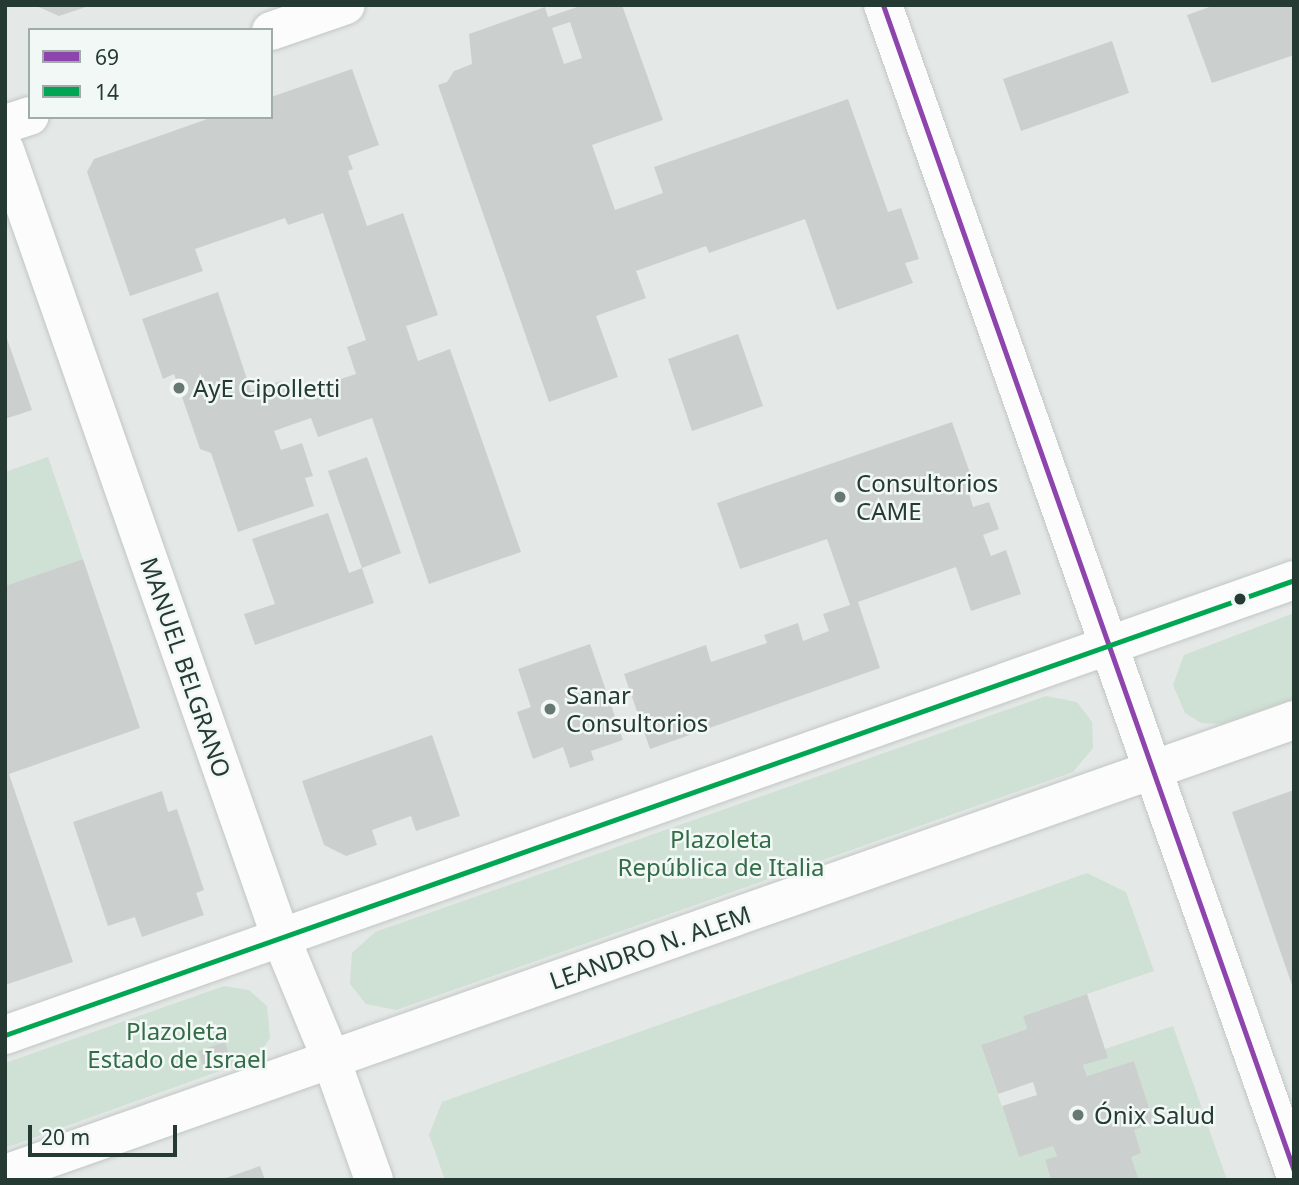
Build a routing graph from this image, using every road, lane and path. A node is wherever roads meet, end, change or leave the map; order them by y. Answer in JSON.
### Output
{"nodes":[{"id":1,"x":346,"y":5,"type":"edge"},
{"id":2,"x":883,"y":5,"type":"edge"},
{"id":3,"x":273,"y":31,"type":"edge"},
{"id":4,"x":28,"y":117,"type":"edge"},
{"id":5,"x":5,"y":124,"type":"edge"},
{"id":6,"x":5,"y":150,"type":"edge"},
{"id":7,"x":1294,"y":580,"type":"edge"},
{"id":8,"x":1108,"y":646,"type":"junction"},
{"id":9,"x":1294,"y":720,"type":"edge"},
{"id":10,"x":1152,"y":770,"type":"junction"},
{"id":11,"x":281,"y":938,"type":"junction"},
{"id":12,"x":5,"y":1035,"type":"edge"},
{"id":13,"x":331,"y":1059,"type":"junction"},
{"id":14,"x":1294,"y":1171,"type":"edge"},
{"id":15,"x":5,"y":1174,"type":"edge"},
{"id":16,"x":374,"y":1180,"type":"edge"}],
"edges":[{"from":1,"to":3,"type":"main road"},
{"from":2,"to":8,"type":"main road"},
{"from":4,"to":5,"type":"main road"},
{"from":6,"to":11,"type":"main road","name":"MANUEL BELGRANO"},
{"from":7,"to":8,"type":"main road"},
{"from":8,"to":10,"type":"main road"},
{"from":8,"to":11,"type":"main road"},
{"from":9,"to":10,"type":"main road","name":"LEANDRO N. ALEM"},
{"from":10,"to":13,"type":"main road","name":"LEANDRO N. ALEM"},
{"from":10,"to":14,"type":"main road"},
{"from":11,"to":12,"type":"main road"},
{"from":11,"to":13,"type":"main road","name":"MANUEL BELGRANO"},
{"from":13,"to":15,"type":"main road","name":"LEANDRO N. ALEM"},
{"from":13,"to":16,"type":"main road","name":"MANUEL BELGRANO"}]}
